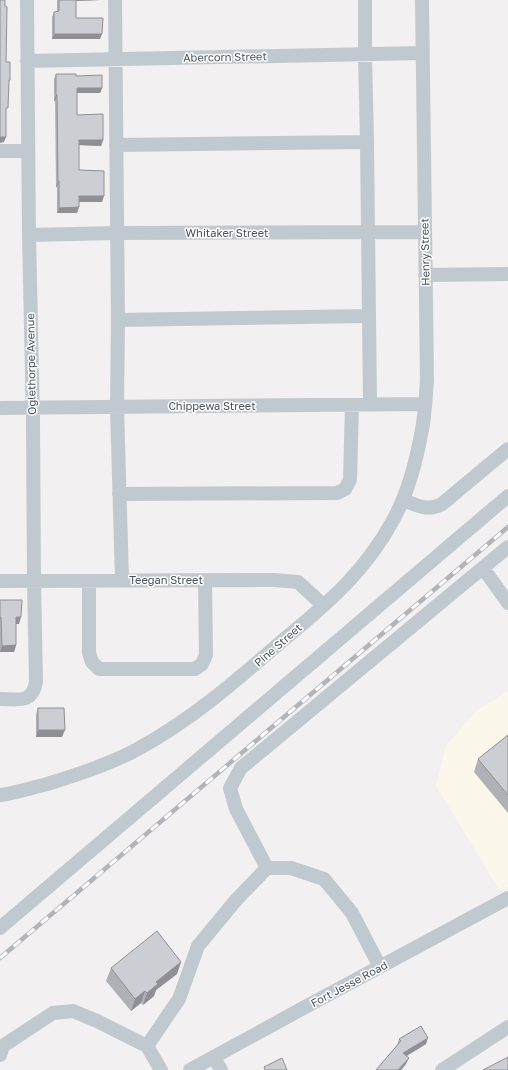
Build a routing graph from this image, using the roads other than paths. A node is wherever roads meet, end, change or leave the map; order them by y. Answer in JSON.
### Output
{"nodes":[{"id":1,"x":27,"y":0,"type":"edge"},
{"id":2,"x":115,"y":0,"type":"edge"},
{"id":3,"x":365,"y":0,"type":"edge"},
{"id":4,"x":422,"y":0,"type":"edge"},
{"id":5,"x":422,"y":53,"type":"junction"},
{"id":6,"x":364,"y":54,"type":"junction"},
{"id":7,"x":115,"y":60,"type":"junction"},
{"id":8,"x":28,"y":61,"type":"junction"},
{"id":9,"x":367,"y":142,"type":"junction"},
{"id":10,"x":116,"y":145,"type":"junction"},
{"id":11,"x":0,"y":150,"type":"edge"},
{"id":12,"x":28,"y":150,"type":"junction"},
{"id":13,"x":368,"y":232,"type":"junction"},
{"id":14,"x":425,"y":232,"type":"junction"},
{"id":15,"x":117,"y":233,"type":"junction"},
{"id":16,"x":29,"y":235,"type":"junction"},
{"id":17,"x":508,"y":274,"type":"edge"},
{"id":18,"x":426,"y":275,"type":"junction"},
{"id":19,"x":369,"y":316,"type":"junction"},
{"id":20,"x":118,"y":320,"type":"junction"},
{"id":21,"x":370,"y":404,"type":"junction"},
{"id":22,"x":425,"y":404,"type":"junction"},
{"id":23,"x":352,"y":406,"type":"junction"},
{"id":24,"x":117,"y":407,"type":"junction"},
{"id":25,"x":0,"y":408,"type":"edge"},
{"id":26,"x":32,"y":408,"type":"junction"},
{"id":27,"x":508,"y":449,"type":"edge"},
{"id":28,"x":119,"y":494,"type":"junction"},
{"id":29,"x":508,"y":496,"type":"edge"},
{"id":30,"x":402,"y":500,"type":"junction"},
{"id":31,"x":508,"y":547,"type":"edge"},
{"id":32,"x":483,"y":568,"type":"junction"},
{"id":33,"x":122,"y":580,"type":"junction"},
{"id":34,"x":205,"y":580,"type":"junction"},
{"id":35,"x":0,"y":581,"type":"edge"},
{"id":36,"x":34,"y":581,"type":"junction"},
{"id":37,"x":89,"y":581,"type":"junction"},
{"id":38,"x":508,"y":603,"type":"edge"},
{"id":39,"x":323,"y":606,"type":"junction"},
{"id":40,"x":0,"y":699,"type":"edge"},
{"id":41,"x":0,"y":795,"type":"edge"},
{"id":42,"x":268,"y":868,"type":"junction"},
{"id":43,"x":508,"y":898,"type":"edge"},
{"id":44,"x":0,"y":928,"type":"edge"},
{"id":45,"x":380,"y":967,"type":"junction"},
{"id":46,"x":508,"y":1027,"type":"edge"},
{"id":47,"x":147,"y":1046,"type":"junction"},
{"id":48,"x":0,"y":1055,"type":"edge"},
{"id":49,"x":214,"y":1057,"type":"junction"},
{"id":50,"x":161,"y":1070,"type":"edge"},
{"id":51,"x":190,"y":1070,"type":"edge"},
{"id":52,"x":221,"y":1070,"type":"edge"},
{"id":53,"x":442,"y":1070,"type":"edge"}],
"edges":[{"from":1,"to":8,"type":"street","name":"Oglethorpe Avenue"},
{"from":2,"to":7,"type":"street"},
{"from":3,"to":6,"type":"street"},
{"from":4,"to":5,"type":"street","name":"Henry Street"},
{"from":5,"to":6,"type":"street","name":"Abercorn Street"},
{"from":5,"to":14,"type":"street","name":"Henry Street"},
{"from":6,"to":7,"type":"street","name":"Abercorn Street"},
{"from":6,"to":9,"type":"street"},
{"from":7,"to":8,"type":"street","name":"Abercorn Street"},
{"from":7,"to":10,"type":"street"},
{"from":8,"to":12,"type":"street","name":"Oglethorpe Avenue"},
{"from":9,"to":10,"type":"street"},
{"from":9,"to":13,"type":"street"},
{"from":10,"to":15,"type":"street"},
{"from":11,"to":12,"type":"street"},
{"from":12,"to":16,"type":"street","name":"Oglethorpe Avenue"},
{"from":13,"to":14,"type":"street","name":"Whitaker Street"},
{"from":13,"to":15,"type":"street","name":"Whitaker Street"},
{"from":13,"to":19,"type":"street"},
{"from":14,"to":18,"type":"street","name":"Henry Street"},
{"from":15,"to":16,"type":"street","name":"Whitaker Street"},
{"from":15,"to":20,"type":"street"},
{"from":16,"to":26,"type":"street","name":"Oglethorpe Avenue"},
{"from":17,"to":18,"type":"street"},
{"from":18,"to":22,"type":"street","name":"Henry Street"},
{"from":19,"to":20,"type":"street"},
{"from":19,"to":21,"type":"street"},
{"from":20,"to":24,"type":"street"},
{"from":21,"to":22,"type":"street","name":"Chippewa Street"},
{"from":21,"to":23,"type":"street","name":"Chippewa Street"},
{"from":22,"to":30,"type":"street","name":"Henry Street"},
{"from":23,"to":24,"type":"street","name":"Chippewa Street"},
{"from":23,"to":28,"type":"street"},
{"from":24,"to":26,"type":"street","name":"Chippewa Street"},
{"from":24,"to":28,"type":"street"},
{"from":25,"to":26,"type":"street","name":"Chippewa Street"},
{"from":26,"to":36,"type":"street","name":"Oglethorpe Avenue"},
{"from":27,"to":30,"type":"street"},
{"from":28,"to":33,"type":"street"},
{"from":29,"to":44,"type":"street"},
{"from":30,"to":39,"type":"street","name":"Pine Street"},
{"from":31,"to":32,"type":"street"},
{"from":32,"to":38,"type":"street"},
{"from":32,"to":42,"type":"street"},
{"from":33,"to":34,"type":"street","name":"Teegan Street"},
{"from":33,"to":37,"type":"street","name":"Teegan Street"},
{"from":34,"to":37,"type":"street"},
{"from":34,"to":39,"type":"street","name":"Teegan Street"},
{"from":35,"to":36,"type":"street","name":"Teegan Street"},
{"from":36,"to":37,"type":"street","name":"Teegan Street"},
{"from":36,"to":40,"type":"street","name":"Oglethorpe Avenue"},
{"from":39,"to":41,"type":"street","name":"Pine Street"},
{"from":42,"to":45,"type":"street"},
{"from":42,"to":47,"type":"street"},
{"from":43,"to":45,"type":"street","name":"Fort Jesse Road"},
{"from":45,"to":49,"type":"street","name":"Fort Jesse Road"},
{"from":46,"to":53,"type":"street"},
{"from":47,"to":48,"type":"street"},
{"from":47,"to":50,"type":"street"},
{"from":49,"to":51,"type":"street","name":"Fort Jesse Road"},
{"from":49,"to":52,"type":"street"}]}
